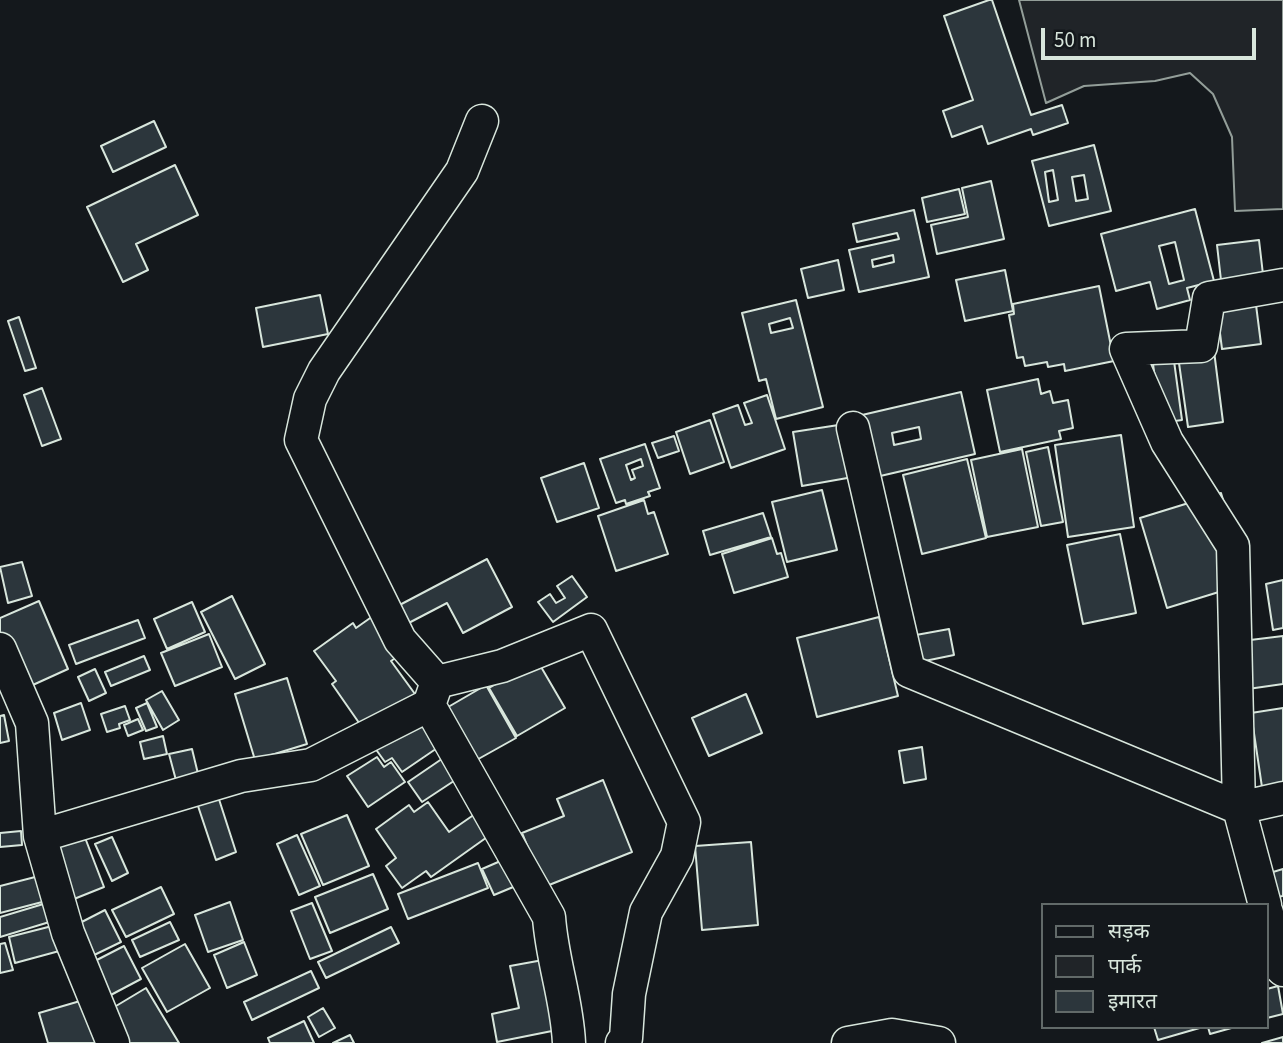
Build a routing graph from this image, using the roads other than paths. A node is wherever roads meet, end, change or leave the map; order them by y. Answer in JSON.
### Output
{"nodes":[{"id":1,"x":482,"y":121,"type":"dead end"},
{"id":2,"x":1283,"y":285,"type":"edge"},
{"id":3,"x":853,"y":428,"type":"dead end"},
{"id":4,"x":0,"y":649,"type":"edge"},
{"id":5,"x":433,"y":694,"type":"junction"},
{"id":6,"x":1283,"y":799,"type":"edge"},
{"id":7,"x":1239,"y":808,"type":"junction"},
{"id":8,"x":40,"y":836,"type":"junction"},
{"id":9,"x":1264,"y":903,"type":"edge"},
{"id":10,"x":1269,"y":921,"type":"edge"},
{"id":11,"x":1283,"y":970,"type":"edge"},
{"id":12,"x":113,"y":1043,"type":"edge"},
{"id":13,"x":569,"y":1043,"type":"edge"},
{"id":14,"x":622,"y":1043,"type":"edge"},
{"id":15,"x":848,"y":1043,"type":"edge"},
{"id":16,"x":939,"y":1043,"type":"edge"}],
"edges":[{"from":1,"to":5,"type":"street"},
{"from":2,"to":7,"type":"street"},
{"from":3,"to":7,"type":"street"},
{"from":4,"to":8,"type":"street"},
{"from":5,"to":8,"type":"street"},
{"from":5,"to":13,"type":"street"},
{"from":5,"to":14,"type":"street"},
{"from":6,"to":7,"type":"street"},
{"from":7,"to":9,"type":"street"},
{"from":8,"to":12,"type":"street"},
{"from":10,"to":11,"type":"street"},
{"from":15,"to":16,"type":"street"}]}
